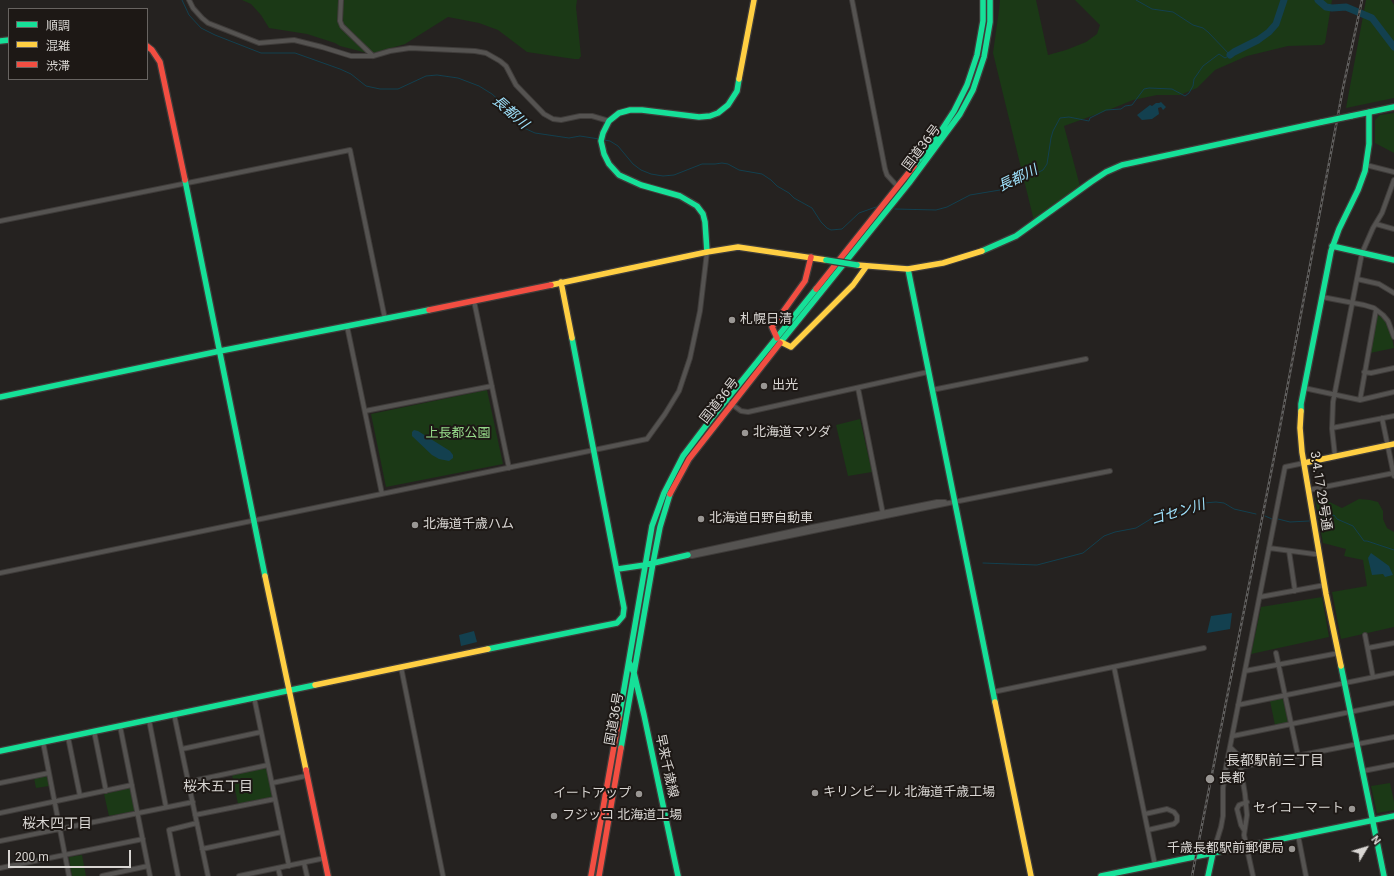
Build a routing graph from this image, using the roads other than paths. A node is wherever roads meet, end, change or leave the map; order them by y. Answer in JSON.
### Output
{"nodes":[{"id":1,"x":189,"y":0,"type":"edge"},
{"id":2,"x":341,"y":0,"type":"edge"},
{"id":3,"x":754,"y":0,"type":"edge"},
{"id":4,"x":852,"y":0,"type":"edge"},
{"id":5,"x":983,"y":0,"type":"edge"},
{"id":6,"x":990,"y":0,"type":"edge"},
{"id":7,"x":148,"y":47,"type":"edge"},
{"id":8,"x":373,"y":56,"type":"junction"},
{"id":9,"x":1394,"y":107,"type":"edge"},
{"id":10,"x":1369,"y":112,"type":"junction"},
{"id":11,"x":609,"y":121,"type":"junction"},
{"id":12,"x":1366,"y":165,"type":"junction"},
{"id":13,"x":1394,"y":172,"type":"edge"},
{"id":14,"x":1394,"y":180,"type":"edge"},
{"id":15,"x":186,"y":184,"type":"junction"},
{"id":16,"x":898,"y":187,"type":"junction"},
{"id":17,"x":1388,"y":198,"type":"junction"},
{"id":18,"x":1394,"y":200,"type":"edge"},
{"id":19,"x":0,"y":221,"type":"edge"},
{"id":20,"x":1376,"y":224,"type":"junction"},
{"id":21,"x":1394,"y":229,"type":"edge"},
{"id":22,"x":1332,"y":246,"type":"junction"},
{"id":23,"x":707,"y":252,"type":"junction"},
{"id":24,"x":1362,"y":253,"type":"junction"},
{"id":25,"x":811,"y":257,"type":"junction"},
{"id":26,"x":1394,"y":260,"type":"edge"},
{"id":27,"x":866,"y":267,"type":"junction"},
{"id":28,"x":908,"y":268,"type":"junction"},
{"id":29,"x":1357,"y":279,"type":"junction"},
{"id":30,"x":561,"y":282,"type":"junction"},
{"id":31,"x":1394,"y":293,"type":"edge"},
{"id":32,"x":1322,"y":297,"type":"junction"},
{"id":33,"x":474,"y":301,"type":"junction"},
{"id":34,"x":1352,"y":302,"type":"junction"},
{"id":35,"x":1376,"y":310,"type":"junction"},
{"id":36,"x":385,"y":319,"type":"junction"},
{"id":37,"x":347,"y":326,"type":"junction"},
{"id":38,"x":1394,"y":335,"type":"edge"},
{"id":39,"x":776,"y":338,"type":"junction"},
{"id":40,"x":781,"y":342,"type":"junction"},
{"id":41,"x":220,"y":351,"type":"junction"},
{"id":42,"x":1086,"y":359,"type":"dead end"},
{"id":43,"x":1394,"y":368,"type":"edge"},
{"id":44,"x":928,"y":372,"type":"junction"},
{"id":45,"x":1364,"y":372,"type":"junction"},
{"id":46,"x":492,"y":386,"type":"junction"},
{"id":47,"x":858,"y":388,"type":"junction"},
{"id":48,"x":1304,"y":388,"type":"junction"},
{"id":49,"x":932,"y":390,"type":"junction"},
{"id":50,"x":1394,"y":392,"type":"edge"},
{"id":51,"x":1335,"y":394,"type":"junction"},
{"id":52,"x":0,"y":397,"type":"edge"},
{"id":53,"x":727,"y":400,"type":"junction"},
{"id":54,"x":1360,"y":400,"type":"junction"},
{"id":55,"x":732,"y":404,"type":"junction"},
{"id":56,"x":365,"y":411,"type":"junction"},
{"id":57,"x":1394,"y":416,"type":"edge"},
{"id":58,"x":1382,"y":418,"type":"junction"},
{"id":59,"x":1332,"y":428,"type":"junction"},
{"id":60,"x":1394,"y":444,"type":"edge"},
{"id":61,"x":1388,"y":446,"type":"junction"},
{"id":62,"x":594,"y":450,"type":"junction"},
{"id":63,"x":1335,"y":456,"type":"junction"},
{"id":64,"x":1304,"y":463,"type":"junction"},
{"id":65,"x":509,"y":468,"type":"junction"},
{"id":66,"x":1110,"y":471,"type":"dead end"},
{"id":67,"x":1394,"y":474,"type":"edge"},
{"id":68,"x":1309,"y":490,"type":"junction"},
{"id":69,"x":382,"y":494,"type":"junction"},
{"id":70,"x":954,"y":502,"type":"junction"},
{"id":71,"x":883,"y":515,"type":"junction"},
{"id":72,"x":253,"y":521,"type":"junction"},
{"id":73,"x":1269,"y":548,"type":"junction"},
{"id":74,"x":1289,"y":550,"type":"junction"},
{"id":75,"x":1319,"y":554,"type":"junction"},
{"id":76,"x":688,"y":555,"type":"joint"},
{"id":77,"x":653,"y":563,"type":"junction"},
{"id":78,"x":645,"y":565,"type":"junction"},
{"id":79,"x":618,"y":569,"type":"junction"},
{"id":80,"x":0,"y":573,"type":"edge"},
{"id":81,"x":1325,"y":586,"type":"junction"},
{"id":82,"x":1295,"y":591,"type":"junction"},
{"id":83,"x":1260,"y":597,"type":"junction"},
{"id":84,"x":1365,"y":635,"type":"dead end"},
{"id":85,"x":1394,"y":643,"type":"edge"},
{"id":86,"x":1204,"y":648,"type":"dead end"},
{"id":87,"x":1368,"y":648,"type":"junction"},
{"id":88,"x":1276,"y":653,"type":"dead end"},
{"id":89,"x":1338,"y":653,"type":"junction"},
{"id":90,"x":629,"y":662,"type":"junction"},
{"id":91,"x":1278,"y":665,"type":"junction"},
{"id":92,"x":401,"y":667,"type":"junction"},
{"id":93,"x":1114,"y":667,"type":"junction"},
{"id":94,"x":1245,"y":671,"type":"junction"},
{"id":95,"x":634,"y":673,"type":"junction"},
{"id":96,"x":1394,"y":673,"type":"edge"},
{"id":97,"x":1373,"y":677,"type":"junction"},
{"id":98,"x":1344,"y":683,"type":"junction"},
{"id":99,"x":288,"y":690,"type":"junction"},
{"id":100,"x":993,"y":692,"type":"junction"},
{"id":101,"x":1285,"y":695,"type":"junction"},
{"id":102,"x":254,"y":697,"type":"junction"},
{"id":103,"x":1394,"y":703,"type":"edge"},
{"id":104,"x":1238,"y":705,"type":"junction"},
{"id":105,"x":1351,"y":712,"type":"junction"},
{"id":106,"x":174,"y":714,"type":"junction"},
{"id":107,"x":149,"y":720,"type":"junction"},
{"id":108,"x":1291,"y":724,"type":"junction"},
{"id":109,"x":120,"y":726,"type":"junction"},
{"id":110,"x":94,"y":731,"type":"junction"},
{"id":111,"x":261,"y":732,"type":"junction"},
{"id":112,"x":1233,"y":736,"type":"junction"},
{"id":113,"x":68,"y":737,"type":"junction"},
{"id":114,"x":1394,"y":737,"type":"edge"},
{"id":115,"x":42,"y":742,"type":"junction"},
{"id":116,"x":1357,"y":744,"type":"junction"},
{"id":117,"x":1231,"y":748,"type":"junction"},
{"id":118,"x":182,"y":749,"type":"junction"},
{"id":119,"x":0,"y":751,"type":"edge"},
{"id":120,"x":1298,"y":756,"type":"junction"},
{"id":121,"x":268,"y":765,"type":"junction"},
{"id":122,"x":1394,"y":765,"type":"edge"},
{"id":123,"x":1240,"y":767,"type":"junction"},
{"id":124,"x":1363,"y":771,"type":"junction"},
{"id":125,"x":49,"y":773,"type":"junction"},
{"id":126,"x":306,"y":776,"type":"junction"},
{"id":127,"x":188,"y":782,"type":"junction"},
{"id":128,"x":0,"y":783,"type":"edge"},
{"id":129,"x":272,"y":783,"type":"junction"},
{"id":130,"x":132,"y":785,"type":"junction"},
{"id":131,"x":106,"y":791,"type":"junction"},
{"id":132,"x":80,"y":796,"type":"junction"},
{"id":133,"x":275,"y":799,"type":"junction"},
{"id":134,"x":54,"y":802,"type":"junction"},
{"id":135,"x":192,"y":802,"type":"junction"},
{"id":136,"x":1247,"y":802,"type":"junction"},
{"id":137,"x":166,"y":807,"type":"junction"},
{"id":138,"x":0,"y":813,"type":"edge"},
{"id":139,"x":138,"y":813,"type":"junction"},
{"id":140,"x":1145,"y":814,"type":"junction"},
{"id":141,"x":195,"y":815,"type":"junction"},
{"id":142,"x":1394,"y":816,"type":"edge"},
{"id":143,"x":1373,"y":820,"type":"junction"},
{"id":144,"x":197,"y":823,"type":"junction"},
{"id":145,"x":60,"y":829,"type":"junction"},
{"id":146,"x":1148,"y":830,"type":"junction"},
{"id":147,"x":1244,"y":831,"type":"junction"},
{"id":148,"x":282,"y":832,"type":"junction"},
{"id":149,"x":1298,"y":835,"type":"junction"},
{"id":150,"x":143,"y":839,"type":"junction"},
{"id":151,"x":0,"y":841,"type":"edge"},
{"id":152,"x":1247,"y":846,"type":"junction"},
{"id":153,"x":202,"y":849,"type":"junction"},
{"id":154,"x":1213,"y":853,"type":"junction"},
{"id":155,"x":65,"y":855,"type":"junction"},
{"id":156,"x":324,"y":858,"type":"junction"},
{"id":157,"x":304,"y":863,"type":"junction"},
{"id":158,"x":1155,"y":865,"type":"junction"},
{"id":159,"x":148,"y":866,"type":"junction"},
{"id":160,"x":289,"y":866,"type":"junction"},
{"id":161,"x":0,"y":868,"type":"edge"},
{"id":162,"x":278,"y":868,"type":"junction"},
{"id":163,"x":246,"y":875,"type":"edge"},
{"id":164,"x":69,"y":876,"type":"edge"},
{"id":165,"x":102,"y":876,"type":"edge"},
{"id":166,"x":150,"y":876,"type":"edge"},
{"id":167,"x":178,"y":876,"type":"edge"},
{"id":168,"x":208,"y":876,"type":"edge"},
{"id":169,"x":239,"y":876,"type":"edge"},
{"id":170,"x":280,"y":876,"type":"edge"},
{"id":171,"x":307,"y":876,"type":"edge"},
{"id":172,"x":328,"y":876,"type":"edge"},
{"id":173,"x":443,"y":876,"type":"edge"},
{"id":174,"x":591,"y":876,"type":"edge"},
{"id":175,"x":599,"y":876,"type":"edge"},
{"id":176,"x":678,"y":876,"type":"edge"},
{"id":177,"x":1031,"y":876,"type":"edge"},
{"id":178,"x":1101,"y":876,"type":"edge"},
{"id":179,"x":1208,"y":876,"type":"edge"},
{"id":180,"x":1253,"y":876,"type":"edge"},
{"id":181,"x":1306,"y":876,"type":"edge"},
{"id":182,"x":1384,"y":876,"type":"edge"}],
"edges":[{"from":1,"to":8,"type":"street"},
{"from":2,"to":8,"type":"street"},
{"from":3,"to":11,"type":"main road"},
{"from":4,"to":16,"type":"street"},
{"from":5,"to":16,"type":"main road","name":"国道36号"},
{"from":6,"to":40,"type":"main road","name":"国道36号"},
{"from":7,"to":15,"type":"main road"},
{"from":8,"to":11,"type":"street"},
{"from":9,"to":10,"type":"main road"},
{"from":10,"to":12,"type":"main road","name":"3.4.17 29号通"},
{"from":10,"to":28,"type":"main road","bridge":true},
{"from":11,"to":23,"type":"main road"},
{"from":12,"to":13,"type":"street"},
{"from":12,"to":22,"type":"main road","name":"3.4.17 29号通"},
{"from":14,"to":17,"type":"street"},
{"from":15,"to":19,"type":"street"},
{"from":15,"to":36,"type":"street"},
{"from":15,"to":41,"type":"main road"},
{"from":16,"to":39,"type":"main road","name":"国道36号"},
{"from":17,"to":18,"type":"street"},
{"from":17,"to":20,"type":"street"},
{"from":20,"to":21,"type":"street"},
{"from":20,"to":24,"type":"street"},
{"from":22,"to":24,"type":"main road"},
{"from":22,"to":32,"type":"main road","name":"3.4.17 29号通"},
{"from":23,"to":25,"type":"main road"},
{"from":23,"to":30,"type":"main road"},
{"from":23,"to":62,"type":"street"},
{"from":24,"to":26,"type":"main road"},
{"from":24,"to":29,"type":"street"},
{"from":25,"to":27,"type":"main road","bridge":true},
{"from":25,"to":39,"type":"main road"},
{"from":27,"to":28,"type":"main road"},
{"from":27,"to":40,"type":"main road"},
{"from":28,"to":44,"type":"main road"},
{"from":29,"to":31,"type":"street"},
{"from":29,"to":34,"type":"street"},
{"from":30,"to":33,"type":"main road"},
{"from":30,"to":62,"type":"main road"},
{"from":32,"to":34,"type":"street"},
{"from":32,"to":48,"type":"main road","name":"3.4.17 29号通"},
{"from":33,"to":36,"type":"main road"},
{"from":33,"to":46,"type":"street"},
{"from":34,"to":35,"type":"street"},
{"from":34,"to":51,"type":"street"},
{"from":35,"to":38,"type":"street"},
{"from":35,"to":45,"type":"street"},
{"from":36,"to":37,"type":"main road"},
{"from":37,"to":41,"type":"main road"},
{"from":37,"to":56,"type":"street"},
{"from":39,"to":53,"type":"main road","name":"国道36号"},
{"from":40,"to":55,"type":"main road","name":"国道36号"},
{"from":41,"to":52,"type":"main road"},
{"from":41,"to":72,"type":"main road"},
{"from":42,"to":49,"type":"street"},
{"from":43,"to":45,"type":"street"},
{"from":44,"to":47,"type":"street"},
{"from":44,"to":49,"type":"main road"},
{"from":45,"to":54,"type":"street"},
{"from":46,"to":56,"type":"street"},
{"from":46,"to":65,"type":"street"},
{"from":47,"to":55,"type":"street"},
{"from":47,"to":71,"type":"street"},
{"from":48,"to":51,"type":"street"},
{"from":48,"to":64,"type":"main road","name":"3.4.17 29号通"},
{"from":49,"to":70,"type":"main road"},
{"from":50,"to":54,"type":"street"},
{"from":51,"to":54,"type":"street"},
{"from":51,"to":59,"type":"street"},
{"from":53,"to":55,"type":"street"},
{"from":53,"to":78,"type":"main road","name":"国道36号"},
{"from":55,"to":77,"type":"main road","name":"国道36号"},
{"from":56,"to":69,"type":"street"},
{"from":57,"to":58,"type":"street"},
{"from":58,"to":59,"type":"street"},
{"from":58,"to":61,"type":"street"},
{"from":59,"to":63,"type":"street"},
{"from":60,"to":61,"type":"main road"},
{"from":61,"to":63,"type":"main road"},
{"from":61,"to":67,"type":"street"},
{"from":62,"to":65,"type":"street"},
{"from":62,"to":79,"type":"main road"},
{"from":63,"to":64,"type":"main road"},
{"from":64,"to":68,"type":"main road","name":"3.4.17 29号通"},
{"from":64,"to":73,"type":"street"},
{"from":65,"to":69,"type":"street"},
{"from":66,"to":70,"type":"street"},
{"from":67,"to":68,"type":"street"},
{"from":68,"to":75,"type":"main road","name":"3.4.17 29号通"},
{"from":69,"to":72,"type":"street"},
{"from":70,"to":71,"type":"street"},
{"from":70,"to":100,"type":"main road"},
{"from":71,"to":76,"type":"street"},
{"from":72,"to":80,"type":"street"},
{"from":72,"to":99,"type":"main road"},
{"from":73,"to":74,"type":"street"},
{"from":73,"to":83,"type":"street"},
{"from":74,"to":75,"type":"street"},
{"from":74,"to":82,"type":"street"},
{"from":75,"to":81,"type":"main road","name":"3.4.17 29号通"},
{"from":76,"to":77,"type":"main road"},
{"from":77,"to":78,"type":"main road"},
{"from":77,"to":95,"type":"main road","name":"国道36号"},
{"from":78,"to":79,"type":"main road"},
{"from":78,"to":90,"type":"main road","name":"国道36号"},
{"from":79,"to":92,"type":"main road"},
{"from":81,"to":82,"type":"street"},
{"from":81,"to":89,"type":"main road","name":"3.4.17 29号通"},
{"from":82,"to":83,"type":"street"},
{"from":83,"to":94,"type":"street"},
{"from":84,"to":87,"type":"street"},
{"from":85,"to":87,"type":"street"},
{"from":86,"to":93,"type":"street"},
{"from":87,"to":97,"type":"street"},
{"from":88,"to":91,"type":"street"},
{"from":89,"to":91,"type":"street"},
{"from":89,"to":98,"type":"main road","name":"3.4.17 29号通"},
{"from":90,"to":95,"type":"main road","name":"早来千歳線"},
{"from":90,"to":174,"type":"main road","name":"国道36号"},
{"from":91,"to":94,"type":"street"},
{"from":91,"to":101,"type":"street"},
{"from":92,"to":99,"type":"main road"},
{"from":92,"to":173,"type":"street"},
{"from":93,"to":100,"type":"street"},
{"from":93,"to":140,"type":"street"},
{"from":94,"to":104,"type":"street"},
{"from":95,"to":175,"type":"main road","name":"国道36号"},
{"from":95,"to":176,"type":"main road","name":"早来千歳線"},
{"from":96,"to":97,"type":"street"},
{"from":97,"to":98,"type":"street"},
{"from":98,"to":101,"type":"street"},
{"from":98,"to":105,"type":"main road","name":"3.4.17 29号通"},
{"from":99,"to":102,"type":"main road"},
{"from":99,"to":126,"type":"main road"},
{"from":100,"to":177,"type":"main road"},
{"from":101,"to":104,"type":"street"},
{"from":101,"to":108,"type":"street"},
{"from":102,"to":106,"type":"main road"},
{"from":102,"to":111,"type":"street"},
{"from":103,"to":105,"type":"street"},
{"from":104,"to":112,"type":"street"},
{"from":105,"to":108,"type":"street"},
{"from":105,"to":116,"type":"main road","name":"3.4.17 29号通"},
{"from":106,"to":107,"type":"main road"},
{"from":106,"to":118,"type":"street"},
{"from":107,"to":109,"type":"main road"},
{"from":107,"to":137,"type":"street"},
{"from":108,"to":112,"type":"street"},
{"from":108,"to":120,"type":"street"},
{"from":109,"to":110,"type":"main road"},
{"from":109,"to":130,"type":"street"},
{"from":110,"to":113,"type":"main road"},
{"from":110,"to":131,"type":"street"},
{"from":111,"to":118,"type":"street"},
{"from":111,"to":121,"type":"street"},
{"from":112,"to":117,"type":"street"},
{"from":113,"to":115,"type":"main road"},
{"from":113,"to":132,"type":"street"},
{"from":114,"to":116,"type":"street"},
{"from":115,"to":119,"type":"main road"},
{"from":115,"to":125,"type":"street"},
{"from":116,"to":120,"type":"street"},
{"from":116,"to":124,"type":"main road","name":"3.4.17 29号通"},
{"from":117,"to":123,"type":"street"},
{"from":117,"to":154,"type":"street"},
{"from":118,"to":127,"type":"street"},
{"from":120,"to":123,"type":"street"},
{"from":121,"to":127,"type":"street"},
{"from":121,"to":129,"type":"street"},
{"from":122,"to":124,"type":"street"},
{"from":123,"to":136,"type":"street"},
{"from":124,"to":143,"type":"main road","name":"3.4.17 29号通"},
{"from":125,"to":128,"type":"street"},
{"from":125,"to":134,"type":"street"},
{"from":126,"to":129,"type":"street"},
{"from":126,"to":156,"type":"main road"},
{"from":127,"to":135,"type":"street"},
{"from":129,"to":133,"type":"street"},
{"from":130,"to":131,"type":"street"},
{"from":130,"to":139,"type":"street"},
{"from":131,"to":132,"type":"street"},
{"from":132,"to":134,"type":"street"},
{"from":133,"to":141,"type":"street"},
{"from":133,"to":148,"type":"street"},
{"from":134,"to":138,"type":"street"},
{"from":134,"to":145,"type":"street"},
{"from":135,"to":137,"type":"street"},
{"from":135,"to":141,"type":"street"},
{"from":136,"to":147,"type":"street"},
{"from":136,"to":147,"type":"street"},
{"from":137,"to":139,"type":"street"},
{"from":139,"to":145,"type":"street"},
{"from":139,"to":150,"type":"street"},
{"from":140,"to":146,"type":"street"},
{"from":140,"to":146,"type":"street"},
{"from":141,"to":144,"type":"street"},
{"from":142,"to":143,"type":"main road"},
{"from":143,"to":149,"type":"main road"},
{"from":143,"to":182,"type":"main road","name":"3.4.17 29号通"},
{"from":144,"to":153,"type":"street"},
{"from":144,"to":167,"type":"street"},
{"from":145,"to":151,"type":"street"},
{"from":145,"to":155,"type":"street"},
{"from":146,"to":158,"type":"street"},
{"from":147,"to":152,"type":"street"},
{"from":148,"to":153,"type":"street"},
{"from":148,"to":160,"type":"street"},
{"from":149,"to":152,"type":"main road"},
{"from":149,"to":181,"type":"street"},
{"from":150,"to":155,"type":"street"},
{"from":150,"to":159,"type":"street"},
{"from":152,"to":154,"type":"main road"},
{"from":152,"to":180,"type":"street"},
{"from":153,"to":168,"type":"street"},
{"from":154,"to":158,"type":"main road"},
{"from":154,"to":179,"type":"main road"},
{"from":155,"to":161,"type":"street"},
{"from":155,"to":164,"type":"street"},
{"from":156,"to":157,"type":"street"},
{"from":156,"to":172,"type":"main road"},
{"from":157,"to":160,"type":"street"},
{"from":157,"to":171,"type":"street"},
{"from":158,"to":178,"type":"main road"},
{"from":159,"to":165,"type":"street"},
{"from":159,"to":166,"type":"street"},
{"from":160,"to":162,"type":"street"},
{"from":162,"to":163,"type":"street"},
{"from":162,"to":170,"type":"street"},
{"from":163,"to":169,"type":"street"}]}
